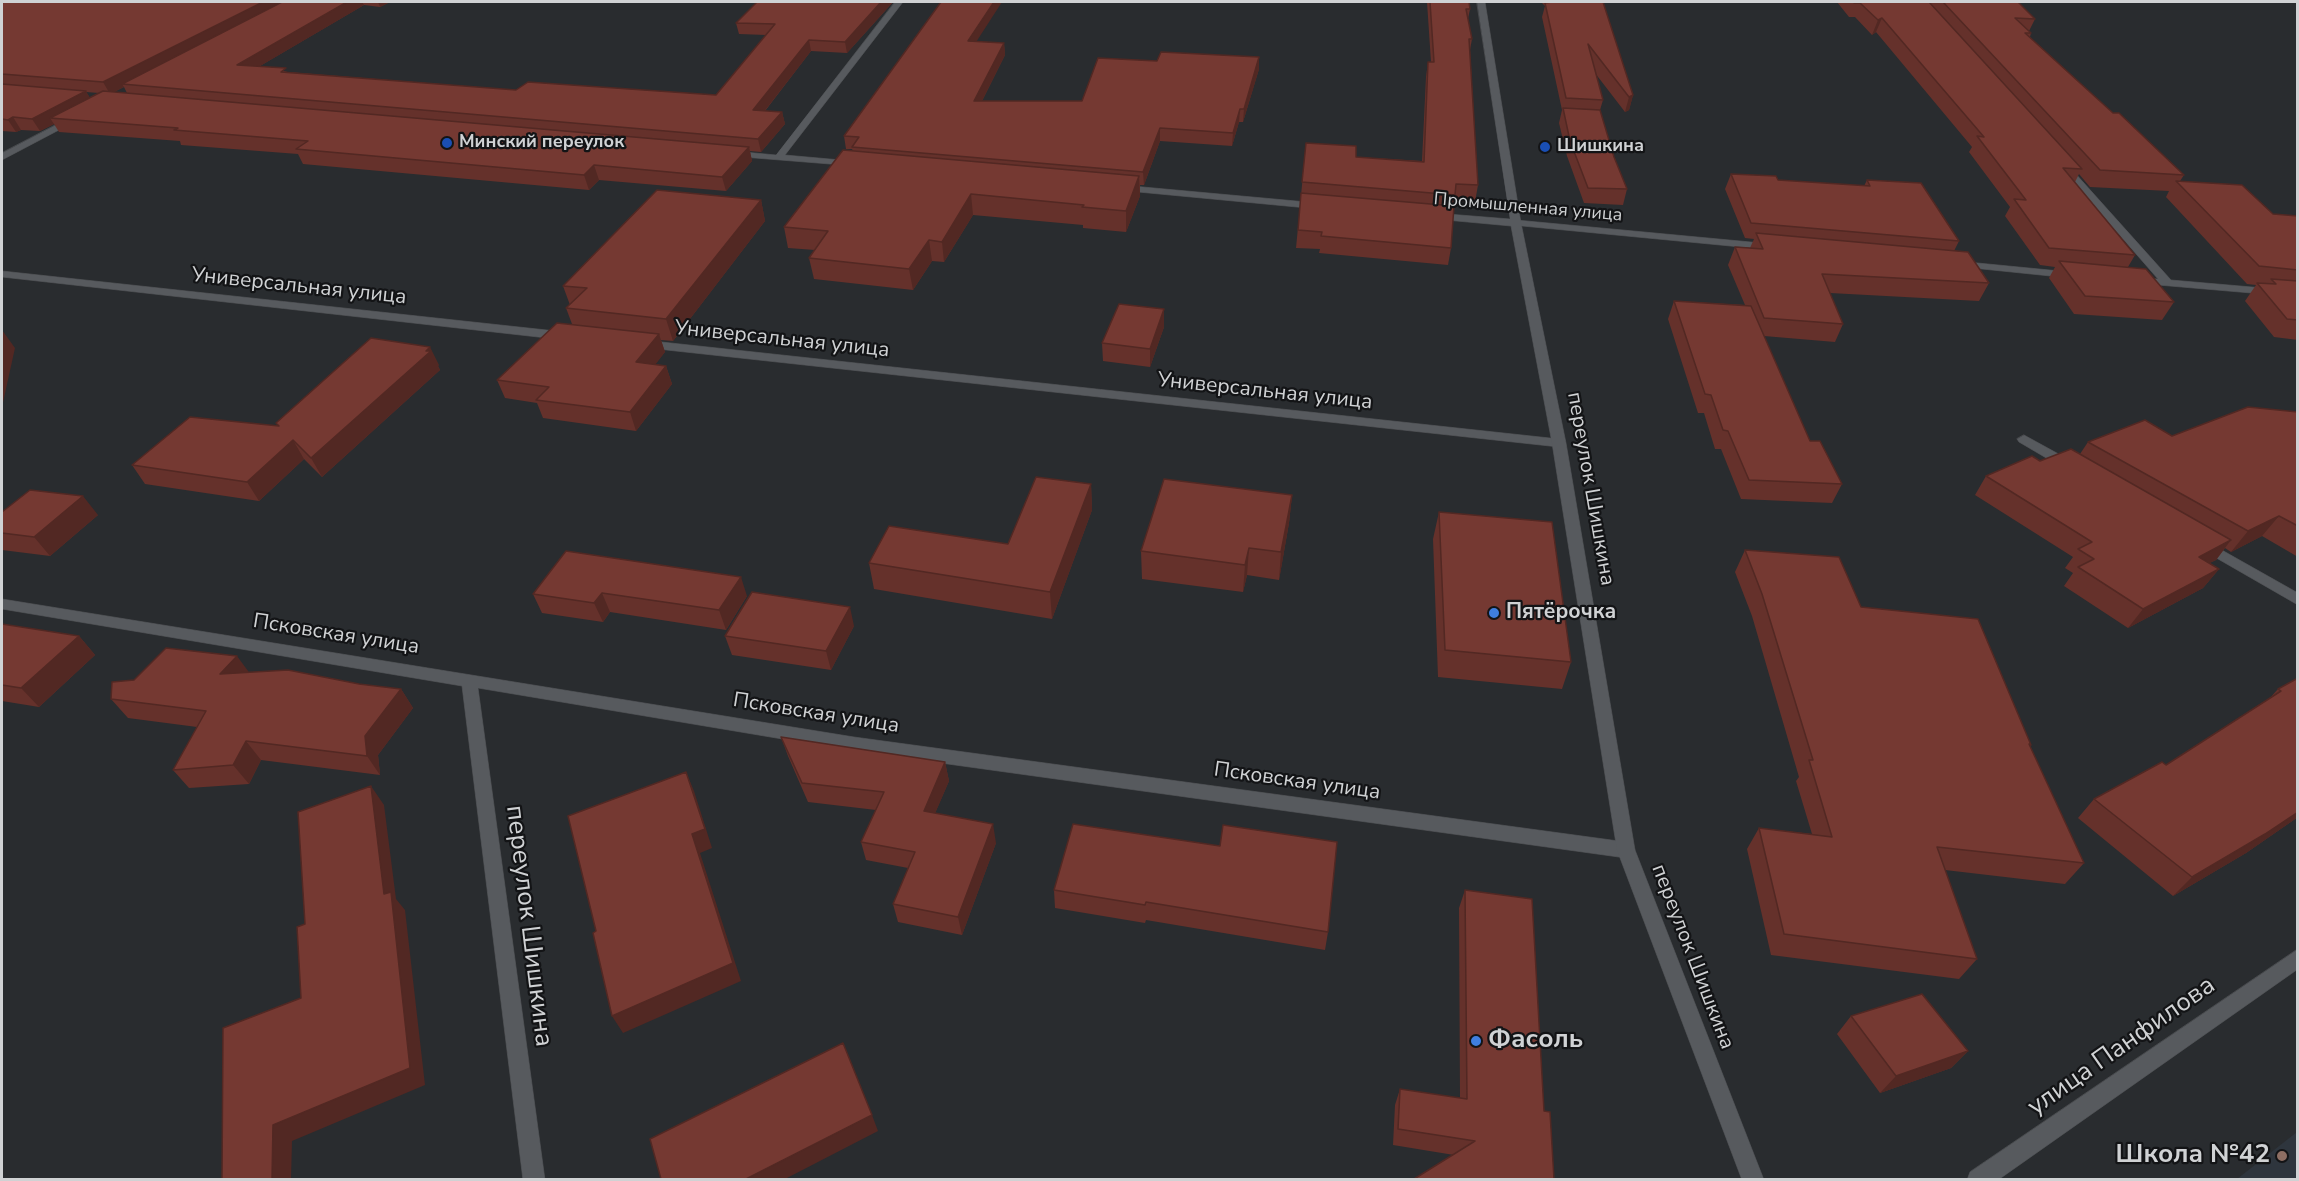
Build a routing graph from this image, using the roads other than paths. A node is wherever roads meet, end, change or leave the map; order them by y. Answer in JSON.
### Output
{"nodes":[{"id":1,"x":899,"y":2,"type":"edge"},
{"id":2,"x":1481,"y":2,"type":"edge"},
{"id":3,"x":80,"y":116,"type":"edge"},
{"id":4,"x":718,"y":153,"type":"edge"},
{"id":5,"x":2,"y":157,"type":"edge"},
{"id":6,"x":778,"y":158,"type":"junction"},
{"id":7,"x":2059,"y":160,"type":"edge"},
{"id":8,"x":861,"y":165,"type":"edge"},
{"id":9,"x":1111,"y":187,"type":"edge"},
{"id":10,"x":1325,"y":206,"type":"edge"},
{"id":11,"x":1420,"y":215,"type":"edge"},
{"id":12,"x":1515,"y":223,"type":"junction"},
{"id":13,"x":1788,"y":249,"type":"edge"},
{"id":14,"x":1943,"y":263,"type":"edge"},
{"id":15,"x":2,"y":274,"type":"edge"},
{"id":16,"x":2085,"y":276,"type":"edge"},
{"id":17,"x":2132,"y":281,"type":"edge"},
{"id":18,"x":2168,"y":284,"type":"junction"},
{"id":19,"x":2298,"y":294,"type":"edge"},
{"id":20,"x":572,"y":337,"type":"edge"},
{"id":21,"x":632,"y":343,"type":"edge"},
{"id":22,"x":2024,"y":439,"type":"dead end"},
{"id":23,"x":1559,"y":443,"type":"junction"},
{"id":24,"x":2085,"y":475,"type":"edge"},
{"id":25,"x":2196,"y":540,"type":"edge"},
{"id":26,"x":2298,"y":600,"type":"edge"},
{"id":27,"x":2,"y":604,"type":"edge"},
{"id":28,"x":469,"y":679,"type":"junction"},
{"id":29,"x":1626,"y":850,"type":"junction"},
{"id":30,"x":2298,"y":958,"type":"edge"},
{"id":31,"x":534,"y":1179,"type":"edge"},
{"id":32,"x":1753,"y":1179,"type":"edge"},
{"id":33,"x":1978,"y":1179,"type":"edge"}],
"edges":[{"from":1,"to":6,"type":"street"},
{"from":2,"to":12,"type":"street","name":"переулок Шишкина"},
{"from":3,"to":5,"type":"street"},
{"from":4,"to":6,"type":"street"},
{"from":6,"to":8,"type":"street"},
{"from":7,"to":18,"type":"street"},
{"from":9,"to":10,"type":"street"},
{"from":11,"to":12,"type":"street","name":"Промышленная улица"},
{"from":12,"to":13,"type":"street","name":"Промышленная улица"},
{"from":12,"to":23,"type":"street","name":"переулок Шишкина"},
{"from":14,"to":16,"type":"street"},
{"from":15,"to":20,"type":"street","name":"Универсальная улица"},
{"from":17,"to":18,"type":"street"},
{"from":18,"to":19,"type":"street"},
{"from":21,"to":23,"type":"street","name":"Универсальная улица"},
{"from":22,"to":24,"type":"street"},
{"from":23,"to":29,"type":"street","name":"переулок Шишкина"},
{"from":25,"to":26,"type":"street"},
{"from":27,"to":28,"type":"street","name":"Псковская улица"},
{"from":28,"to":29,"type":"street","name":"Псковская улица"},
{"from":28,"to":31,"type":"street","name":"переулок Шишкина"},
{"from":29,"to":32,"type":"street","name":"переулок Шишкина"},
{"from":30,"to":33,"type":"street","name":"улица Панфилова"}]}
